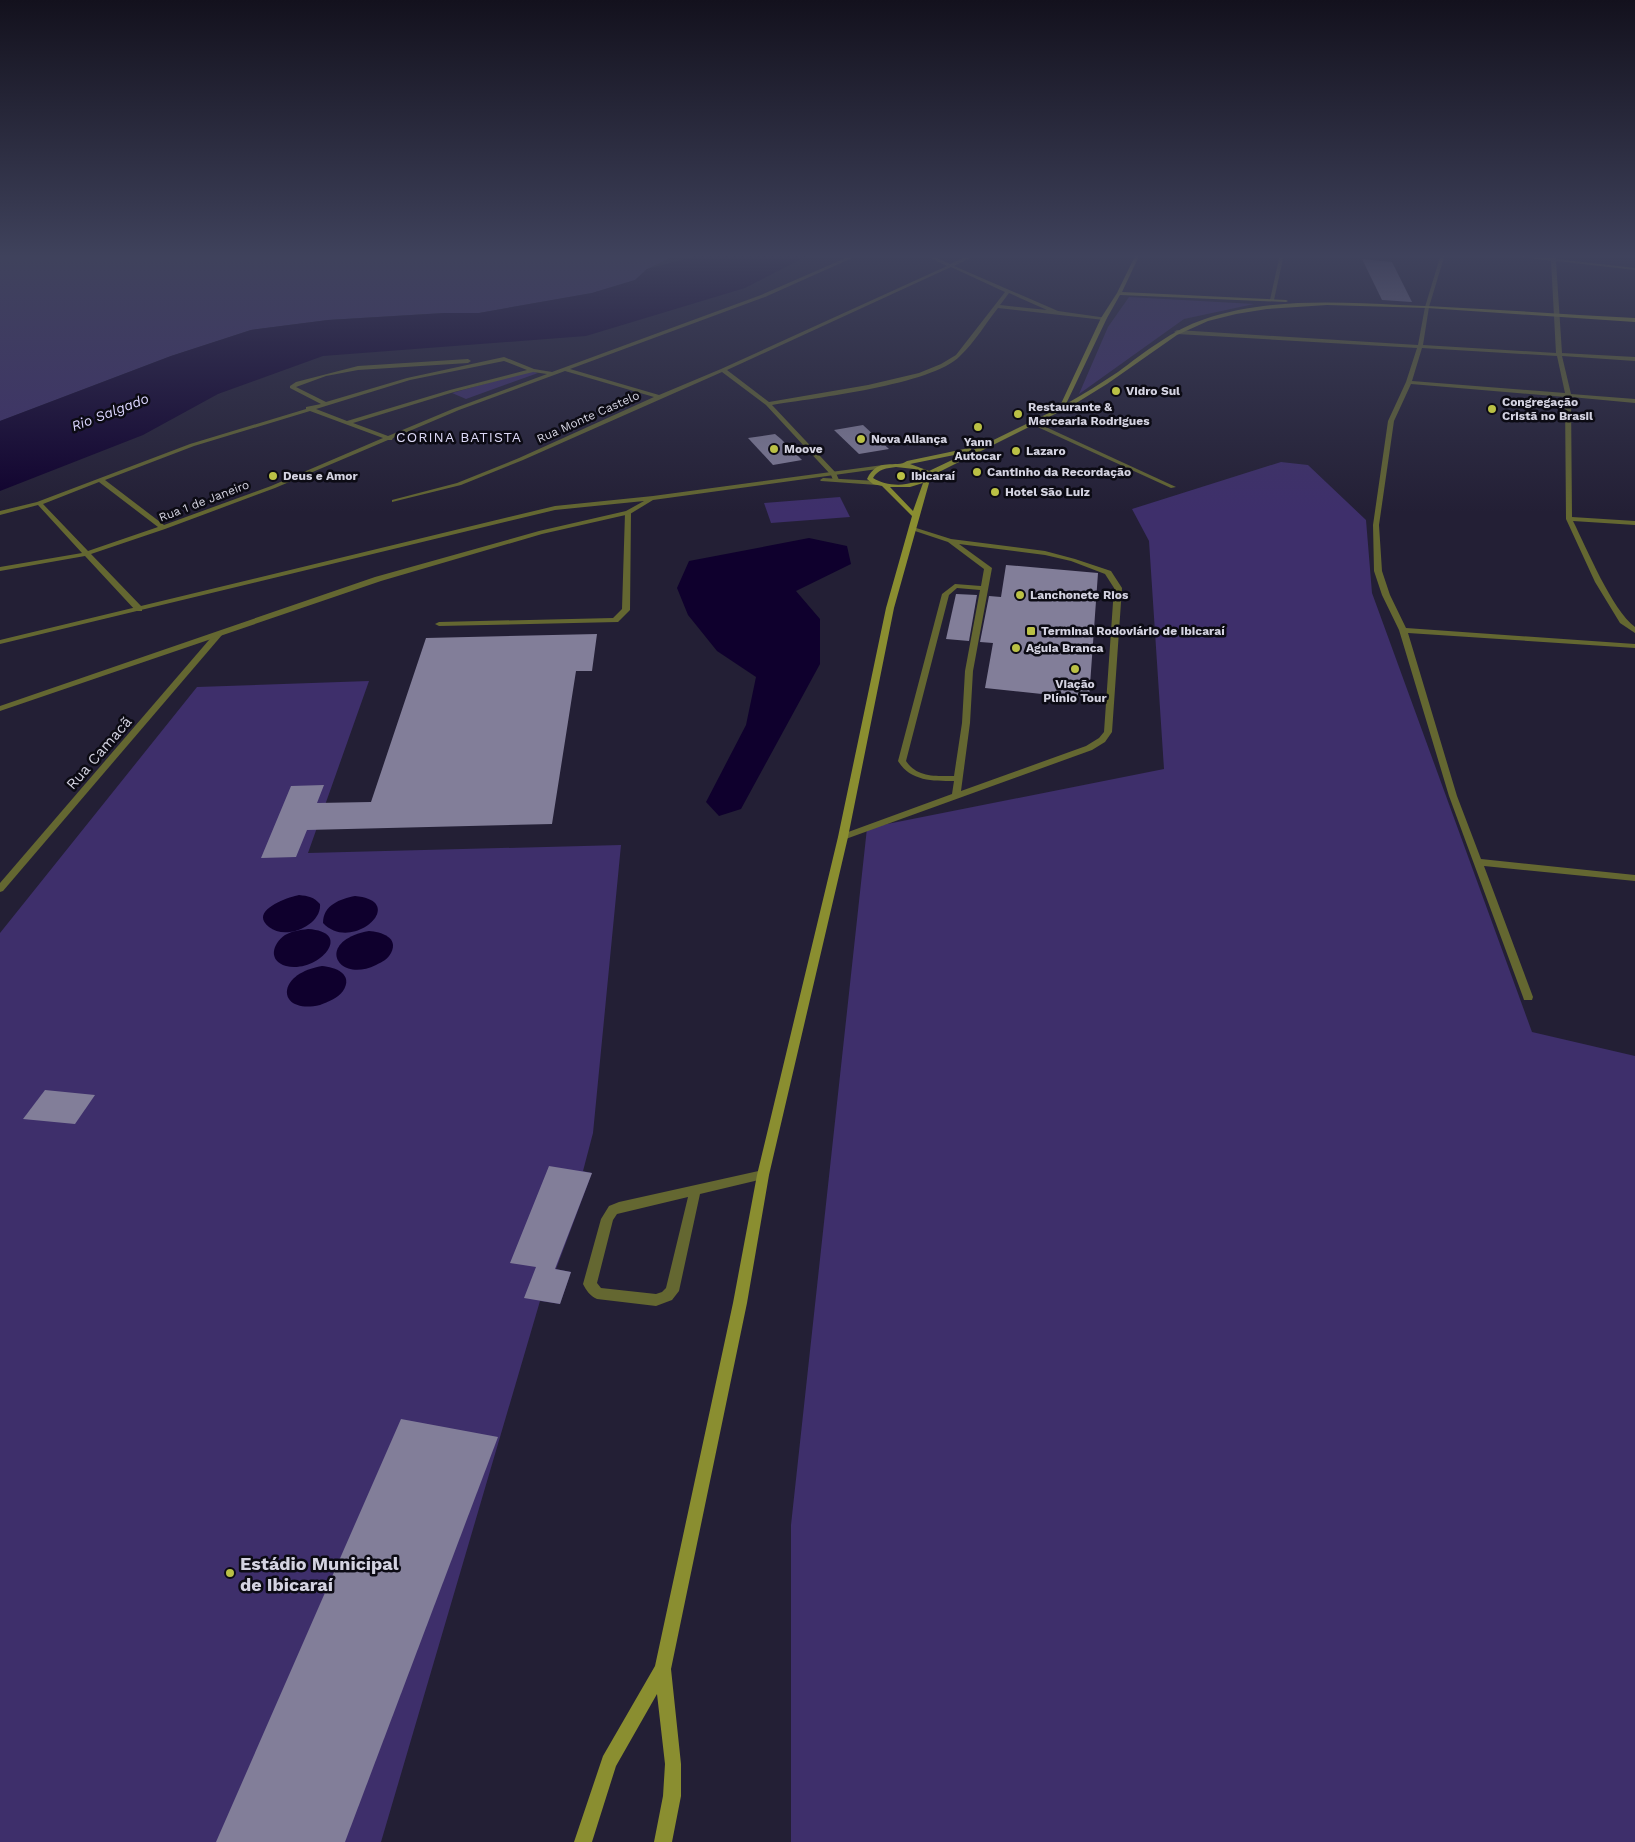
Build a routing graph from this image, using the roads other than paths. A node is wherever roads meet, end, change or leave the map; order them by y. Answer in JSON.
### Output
{"nodes":[{"id":1,"x":643,"y":340,"type":"edge"},
{"id":2,"x":788,"y":340,"type":"edge"},
{"id":3,"x":971,"y":340,"type":"edge"},
{"id":4,"x":1094,"y":340,"type":"edge"},
{"id":5,"x":1165,"y":340,"type":"edge"},
{"id":6,"x":1306,"y":340,"type":"edge"},
{"id":7,"x":1421,"y":340,"type":"edge"},
{"id":8,"x":1558,"y":340,"type":"edge"},
{"id":9,"x":1420,"y":347,"type":"junction"},
{"id":10,"x":1559,"y":355,"type":"junction"},
{"id":11,"x":1635,"y":360,"type":"edge"},
{"id":12,"x":491,"y":361,"type":"junction"},
{"id":13,"x":564,"y":369,"type":"junction"},
{"id":14,"x":533,"y":370,"type":"junction"},
{"id":15,"x":723,"y":370,"type":"junction"},
{"id":16,"x":552,"y":374,"type":"junction"},
{"id":17,"x":1409,"y":382,"type":"junction"},
{"id":18,"x":1568,"y":395,"type":"junction"},
{"id":19,"x":659,"y":397,"type":"junction"},
{"id":20,"x":1635,"y":401,"type":"edge"},
{"id":21,"x":324,"y":403,"type":"junction"},
{"id":22,"x":768,"y":404,"type":"junction"},
{"id":23,"x":308,"y":408,"type":"junction"},
{"id":24,"x":1061,"y":409,"type":"junction"},
{"id":25,"x":346,"y":423,"type":"junction"},
{"id":26,"x":1033,"y":423,"type":"junction"},
{"id":27,"x":390,"y":439,"type":"junction"},
{"id":28,"x":984,"y":446,"type":"junction"},
{"id":29,"x":899,"y":465,"type":"junction"},
{"id":30,"x":883,"y":467,"type":"junction"},
{"id":31,"x":928,"y":476,"type":"junction"},
{"id":32,"x":835,"y":477,"type":"junction"},
{"id":33,"x":99,"y":479,"type":"junction"},
{"id":34,"x":881,"y":484,"type":"junction"},
{"id":35,"x":1173,"y":487,"type":"dead end"},
{"id":36,"x":653,"y":498,"type":"junction"},
{"id":37,"x":394,"y":501,"type":"dead end"},
{"id":38,"x":39,"y":503,"type":"junction"},
{"id":39,"x":0,"y":513,"type":"edge"},
{"id":40,"x":628,"y":513,"type":"junction"},
{"id":41,"x":915,"y":516,"type":"junction"},
{"id":42,"x":1568,"y":519,"type":"junction"},
{"id":43,"x":1635,"y":523,"type":"edge"},
{"id":44,"x":163,"y":528,"type":"junction"},
{"id":45,"x":912,"y":528,"type":"junction"},
{"id":46,"x":950,"y":541,"type":"junction"},
{"id":47,"x":86,"y":554,"type":"junction"},
{"id":48,"x":0,"y":569,"type":"edge"},
{"id":49,"x":984,"y":588,"type":"junction"},
{"id":50,"x":139,"y":609,"type":"junction"},
{"id":51,"x":439,"y":624,"type":"dead end"},
{"id":52,"x":1402,"y":630,"type":"junction"},
{"id":53,"x":1635,"y":631,"type":"edge"},
{"id":54,"x":218,"y":635,"type":"junction"},
{"id":55,"x":0,"y":642,"type":"edge"},
{"id":56,"x":1635,"y":646,"type":"edge"},
{"id":57,"x":0,"y":709,"type":"edge"},
{"id":58,"x":958,"y":780,"type":"junction"},
{"id":59,"x":956,"y":796,"type":"junction"},
{"id":60,"x":843,"y":837,"type":"junction"},
{"id":61,"x":1477,"y":862,"type":"junction"},
{"id":62,"x":1635,"y":878,"type":"edge"},
{"id":63,"x":0,"y":889,"type":"edge"},
{"id":64,"x":1528,"y":997,"type":"dead end"},
{"id":65,"x":763,"y":1175,"type":"junction"},
{"id":66,"x":695,"y":1191,"type":"junction"},
{"id":67,"x":663,"y":1669,"type":"junction"},
{"id":68,"x":583,"y":1842,"type":"edge"},
{"id":69,"x":663,"y":1842,"type":"edge"}],
"edges":[{"from":1,"to":13,"type":"street","name":"Rua 1 de Janeiro"},
{"from":2,"to":15,"type":"street","name":"Rua Monte Castelo"},
{"from":3,"to":22,"type":"street"},
{"from":4,"to":24,"type":"main road"},
{"from":5,"to":24,"type":"main road"},
{"from":6,"to":9,"type":"street"},
{"from":7,"to":9,"type":"street"},
{"from":8,"to":10,"type":"street"},
{"from":9,"to":10,"type":"street"},
{"from":9,"to":17,"type":"street"},
{"from":10,"to":11,"type":"street"},
{"from":10,"to":18,"type":"street"},
{"from":12,"to":14,"type":"street"},
{"from":12,"to":21,"type":"street"},
{"from":12,"to":21,"type":"street"},
{"from":13,"to":16,"type":"street","name":"Rua 1 de Janeiro"},
{"from":13,"to":19,"type":"street"},
{"from":14,"to":16,"type":"street"},
{"from":14,"to":25,"type":"street"},
{"from":15,"to":19,"type":"street","name":"Rua Monte Castelo"},
{"from":15,"to":22,"type":"street"},
{"from":16,"to":27,"type":"street","name":"Rua 1 de Janeiro"},
{"from":17,"to":18,"type":"street"},
{"from":17,"to":52,"type":"street"},
{"from":18,"to":20,"type":"street"},
{"from":18,"to":42,"type":"street"},
{"from":19,"to":37,"type":"street","name":"Rua Monte Castelo"},
{"from":21,"to":23,"type":"street"},
{"from":22,"to":32,"type":"street"},
{"from":23,"to":25,"type":"street"},
{"from":23,"to":33,"type":"street"},
{"from":24,"to":26,"type":"main road"},
{"from":25,"to":27,"type":"street"},
{"from":26,"to":28,"type":"main road"},
{"from":26,"to":35,"type":"street"},
{"from":27,"to":44,"type":"street","name":"Rua 1 de Janeiro"},
{"from":28,"to":29,"type":"main road"},
{"from":28,"to":31,"type":"main road"},
{"from":29,"to":30,"type":"main road"},
{"from":29,"to":31,"type":"main road"},
{"from":30,"to":32,"type":"street"},
{"from":30,"to":34,"type":"main road"},
{"from":31,"to":34,"type":"main road"},
{"from":31,"to":41,"type":"main road"},
{"from":32,"to":34,"type":"street"},
{"from":32,"to":36,"type":"street"},
{"from":33,"to":38,"type":"street"},
{"from":33,"to":44,"type":"street"},
{"from":34,"to":41,"type":"main road"},
{"from":36,"to":40,"type":"street"},
{"from":36,"to":50,"type":"street"},
{"from":38,"to":39,"type":"street"},
{"from":38,"to":47,"type":"street"},
{"from":40,"to":51,"type":"street"},
{"from":40,"to":54,"type":"street"},
{"from":41,"to":45,"type":"main road"},
{"from":42,"to":43,"type":"street"},
{"from":42,"to":53,"type":"street"},
{"from":44,"to":47,"type":"street","name":"Rua 1 de Janeiro"},
{"from":45,"to":46,"type":"street"},
{"from":45,"to":60,"type":"main road"},
{"from":46,"to":49,"type":"street"},
{"from":46,"to":59,"type":"street"},
{"from":47,"to":48,"type":"street","name":"Rua 1 de Janeiro"},
{"from":47,"to":50,"type":"street"},
{"from":49,"to":58,"type":"street"},
{"from":49,"to":58,"type":"street"},
{"from":50,"to":55,"type":"street"},
{"from":52,"to":56,"type":"street"},
{"from":52,"to":61,"type":"street"},
{"from":54,"to":57,"type":"street"},
{"from":54,"to":63,"type":"street","name":"Rua Camacã"},
{"from":58,"to":59,"type":"street"},
{"from":59,"to":60,"type":"street"},
{"from":60,"to":65,"type":"main road"},
{"from":61,"to":62,"type":"street"},
{"from":61,"to":64,"type":"street"},
{"from":65,"to":66,"type":"street"},
{"from":65,"to":67,"type":"main road"},
{"from":66,"to":66,"type":"street"},
{"from":67,"to":68,"type":"main road"},
{"from":67,"to":69,"type":"main road"}]}
